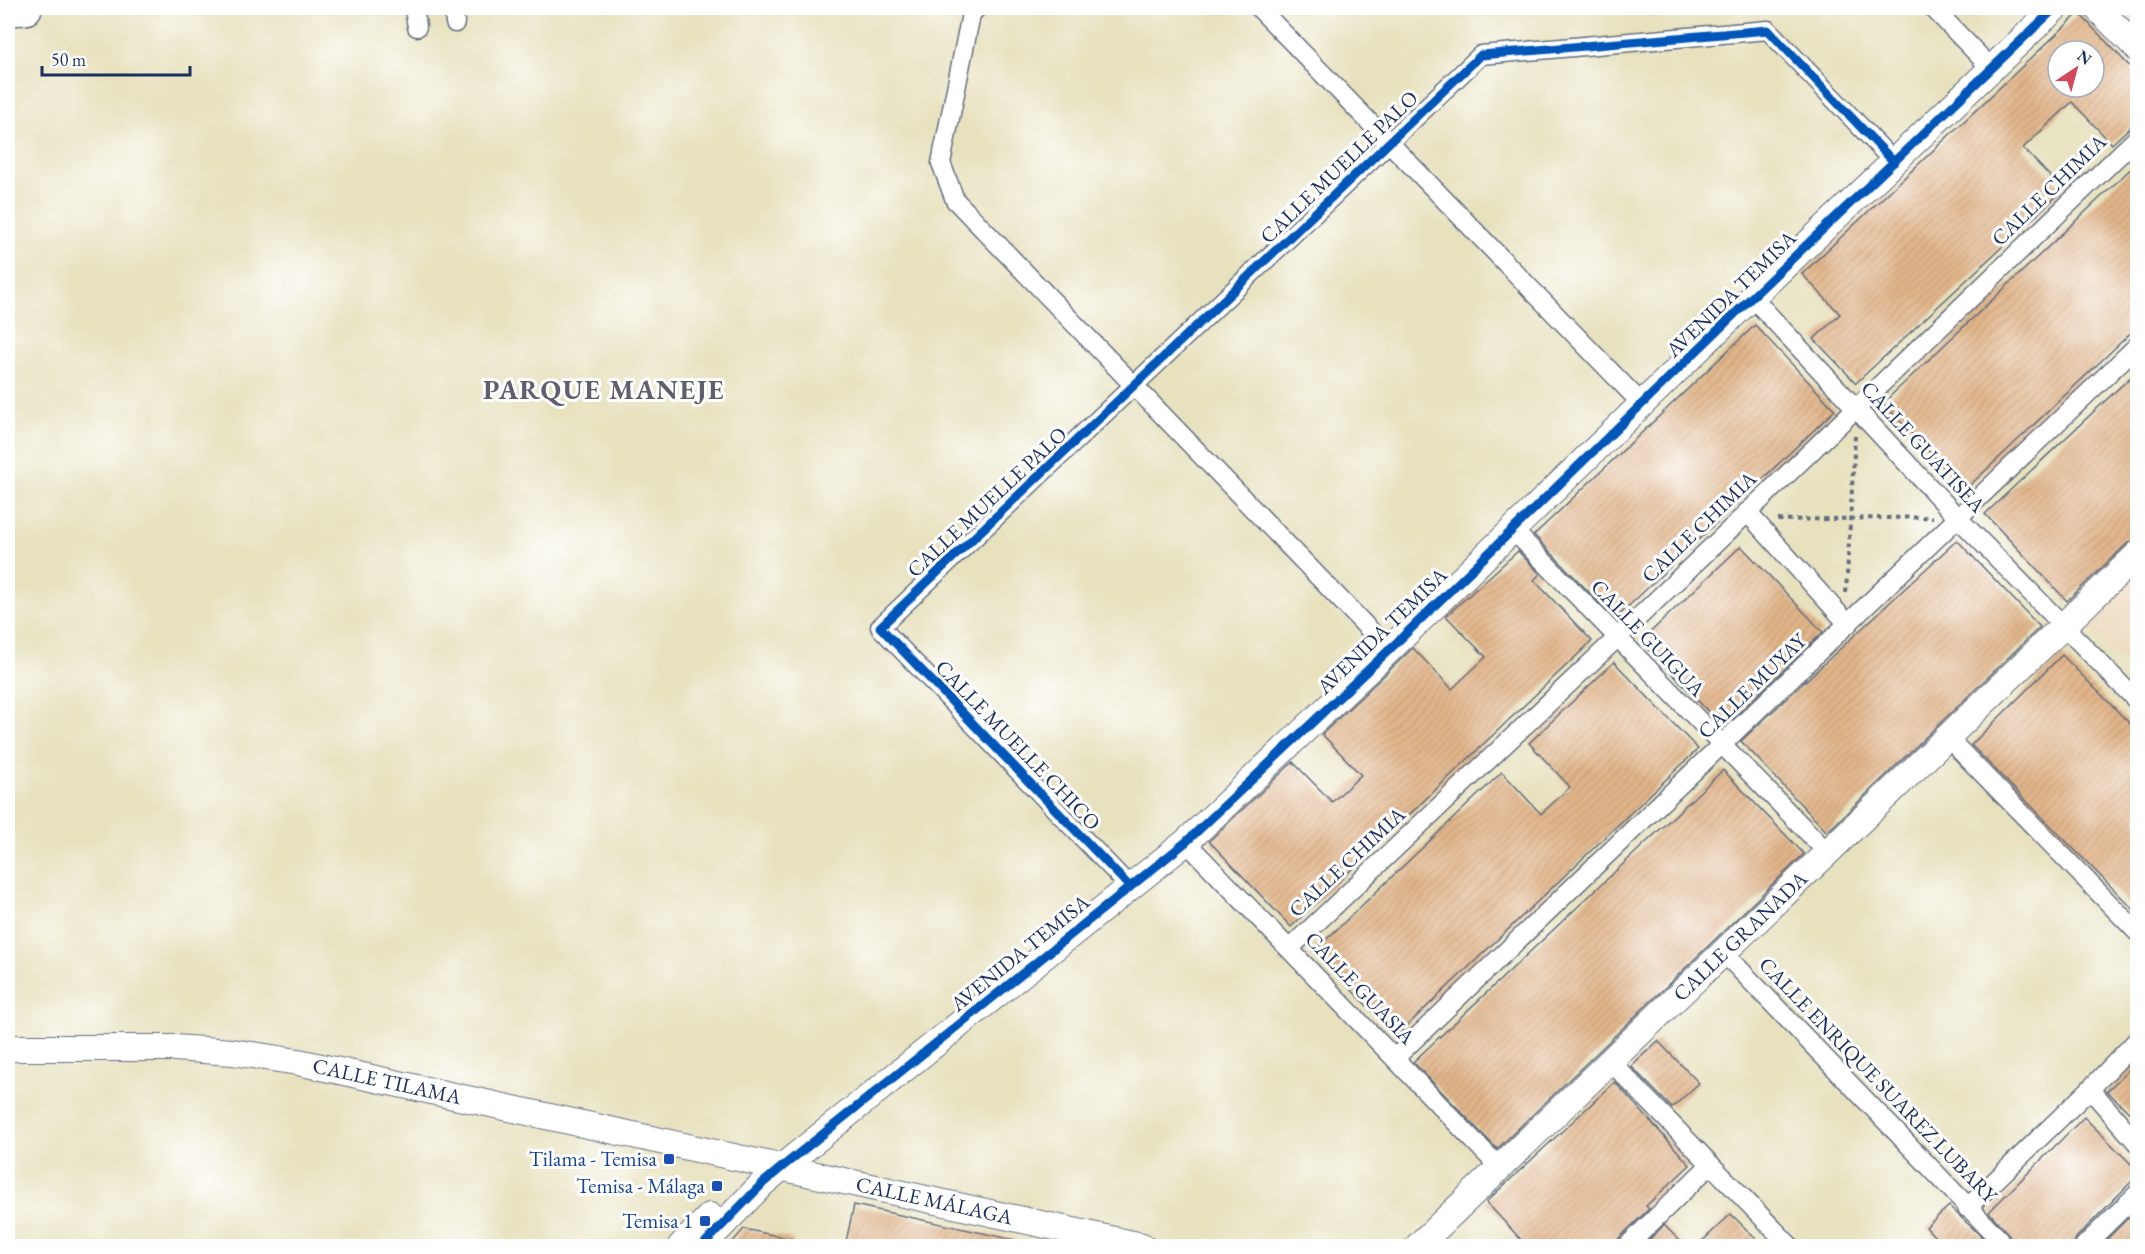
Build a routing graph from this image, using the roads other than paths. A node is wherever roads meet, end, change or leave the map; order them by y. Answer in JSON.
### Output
{"nodes":[{"id":1,"x":25,"y":8,"type":"edge"},
{"id":2,"x":414,"y":8,"type":"edge"},
{"id":3,"x":1259,"y":8,"type":"edge"},
{"id":4,"x":1933,"y":8,"type":"edge"},
{"id":5,"x":2055,"y":8,"type":"edge"},
{"id":6,"x":2097,"y":8,"type":"edge"},
{"id":7,"x":8,"y":9,"type":"edge"},
{"id":8,"x":974,"y":10,"type":"edge"},
{"id":9,"x":417,"y":27,"type":"dead end"},
{"id":10,"x":2138,"y":49,"type":"edge"},
{"id":11,"x":1991,"y":68,"type":"junction"},
{"id":12,"x":2138,"y":137,"type":"edge"},
{"id":13,"x":1390,"y":143,"type":"junction"},
{"id":14,"x":1894,"y":162,"type":"junction"},
{"id":15,"x":1752,"y":297,"type":"junction"},
{"id":16,"x":2138,"y":345,"type":"edge"},
{"id":17,"x":1136,"y":386,"type":"junction"},
{"id":18,"x":1643,"y":405,"type":"junction"},
{"id":19,"x":1855,"y":407,"type":"junction"},
{"id":20,"x":1748,"y":512,"type":"junction"},
{"id":21,"x":1958,"y":518,"type":"junction"},
{"id":22,"x":1513,"y":530,"type":"junction"},
{"id":23,"x":2138,"y":554,"type":"edge"},
{"id":24,"x":1843,"y":617,"type":"junction"},
{"id":25,"x":2063,"y":626,"type":"junction"},
{"id":26,"x":880,"y":627,"type":"joint"},
{"id":27,"x":1617,"y":638,"type":"junction"},
{"id":28,"x":1389,"y":650,"type":"junction"},
{"id":29,"x":2138,"y":702,"type":"edge"},
{"id":30,"x":1946,"y":736,"type":"junction"},
{"id":31,"x":1722,"y":746,"type":"junction"},
{"id":32,"x":1186,"y":842,"type":"junction"},
{"id":33,"x":1828,"y":854,"type":"junction"},
{"id":34,"x":1130,"y":887,"type":"junction"},
{"id":35,"x":2138,"y":933,"type":"edge"},
{"id":36,"x":1290,"y":948,"type":"junction"},
{"id":37,"x":1724,"y":952,"type":"junction"},
{"id":38,"x":2138,"y":1039,"type":"edge"},
{"id":39,"x":8,"y":1048,"type":"edge"},
{"id":40,"x":1396,"y":1057,"type":"junction"},
{"id":41,"x":1611,"y":1062,"type":"junction"},
{"id":42,"x":2090,"y":1089,"type":"junction"},
{"id":43,"x":2138,"y":1144,"type":"edge"},
{"id":44,"x":1710,"y":1165,"type":"junction"},
{"id":45,"x":771,"y":1166,"type":"junction"},
{"id":46,"x":1500,"y":1168,"type":"junction"},
{"id":47,"x":2138,"y":1193,"type":"edge"},
{"id":48,"x":1967,"y":1208,"type":"junction"},
{"id":49,"x":1995,"y":1243,"type":"edge"},
{"id":50,"x":681,"y":1246,"type":"edge"},
{"id":51,"x":702,"y":1246,"type":"edge"},
{"id":52,"x":1142,"y":1246,"type":"edge"},
{"id":53,"x":1418,"y":1246,"type":"edge"},
{"id":54,"x":1627,"y":1246,"type":"edge"},
{"id":55,"x":1790,"y":1246,"type":"edge"},
{"id":56,"x":2084,"y":1246,"type":"edge"}],
"edges":[{"from":1,"to":7,"type":"highway"},
{"from":2,"to":9,"type":"street"},
{"from":3,"to":13,"type":"street"},
{"from":4,"to":11,"type":"street"},
{"from":5,"to":11,"type":"street","name":"AVENIDA TEMISA"},
{"from":6,"to":10,"type":"street"},
{"from":8,"to":17,"type":"street"},
{"from":11,"to":14,"type":"street","name":"AVENIDA TEMISA"},
{"from":12,"to":19,"type":"street","name":"CALLE CHIMIA"},
{"from":13,"to":14,"type":"street","name":"CALLE MUELLE PALO"},
{"from":13,"to":17,"type":"street","name":"CALLE MUELLE PALO"},
{"from":13,"to":18,"type":"street"},
{"from":14,"to":15,"type":"street","name":"AVENIDA TEMISA"},
{"from":15,"to":18,"type":"street","name":"AVENIDA TEMISA"},
{"from":15,"to":19,"type":"street","name":"CALLE GUATISEA"},
{"from":16,"to":21,"type":"street","name":"CALLE MUYAY"},
{"from":17,"to":26,"type":"street","name":"CALLE MUELLE PALO"},
{"from":17,"to":28,"type":"street"},
{"from":18,"to":22,"type":"street","name":"AVENIDA TEMISA"},
{"from":19,"to":20,"type":"street","name":"CALLE CHIMIA"},
{"from":19,"to":21,"type":"street","name":"CALLE GUATISEA"},
{"from":20,"to":24,"type":"street"},
{"from":20,"to":27,"type":"street","name":"CALLE CHIMIA"},
{"from":21,"to":24,"type":"street","name":"CALLE MUYAY"},
{"from":21,"to":25,"type":"street","name":"CALLE GUATISEA"},
{"from":22,"to":27,"type":"street","name":"CALLE GUIGUA"},
{"from":22,"to":28,"type":"street","name":"AVENIDA TEMISA"},
{"from":23,"to":25,"type":"street","name":"CALLE GRANADA"},
{"from":24,"to":31,"type":"street","name":"CALLE MUYAY"},
{"from":25,"to":29,"type":"street","name":"CALLE GUATISEA"},
{"from":25,"to":30,"type":"street","name":"CALLE GRANADA"},
{"from":26,"to":34,"type":"street","name":"CALLE MUELLE CHICO"},
{"from":27,"to":31,"type":"street","name":"CALLE GUIGUA"},
{"from":27,"to":36,"type":"street","name":"CALLE CHIMIA"},
{"from":28,"to":32,"type":"street","name":"AVENIDA TEMISA"},
{"from":30,"to":33,"type":"street","name":"CALLE GRANADA"},
{"from":30,"to":35,"type":"street"},
{"from":31,"to":33,"type":"street","name":"CALLE GUIGUA"},
{"from":31,"to":40,"type":"street","name":"CALLE MUYAY"},
{"from":32,"to":34,"type":"street","name":"AVENIDA TEMISA"},
{"from":32,"to":36,"type":"street","name":"CALLE GUASIA"},
{"from":33,"to":37,"type":"street","name":"CALLE GRANADA"},
{"from":34,"to":45,"type":"street","name":"AVENIDA TEMISA"},
{"from":36,"to":40,"type":"street","name":"CALLE GUASIA"},
{"from":37,"to":41,"type":"street","name":"CALLE GRANADA"},
{"from":37,"to":48,"type":"street","name":"CALLE ENRIQUE SUAREZ LUBARY"},
{"from":38,"to":42,"type":"street"},
{"from":39,"to":45,"type":"street","name":"CALLE TILAMA"},
{"from":40,"to":46,"type":"street","name":"CALLE GUASIA"},
{"from":41,"to":44,"type":"street"},
{"from":41,"to":46,"type":"street","name":"CALLE GRANADA"},
{"from":42,"to":43,"type":"street"},
{"from":42,"to":48,"type":"street"},
{"from":44,"to":54,"type":"street"},
{"from":44,"to":55,"type":"street"},
{"from":45,"to":50,"type":"street","name":"AVENIDA TEMISA"},
{"from":45,"to":51,"type":"street","name":"AVENIDA TEMISA"},
{"from":45,"to":52,"type":"street","name":"CALLE MÁLAGA"},
{"from":46,"to":53,"type":"street","name":"CALLE GRANADA"},
{"from":47,"to":56,"type":"street"},
{"from":48,"to":49,"type":"street","name":"CALLE ENRIQUE SUAREZ LUBARY"}]}
